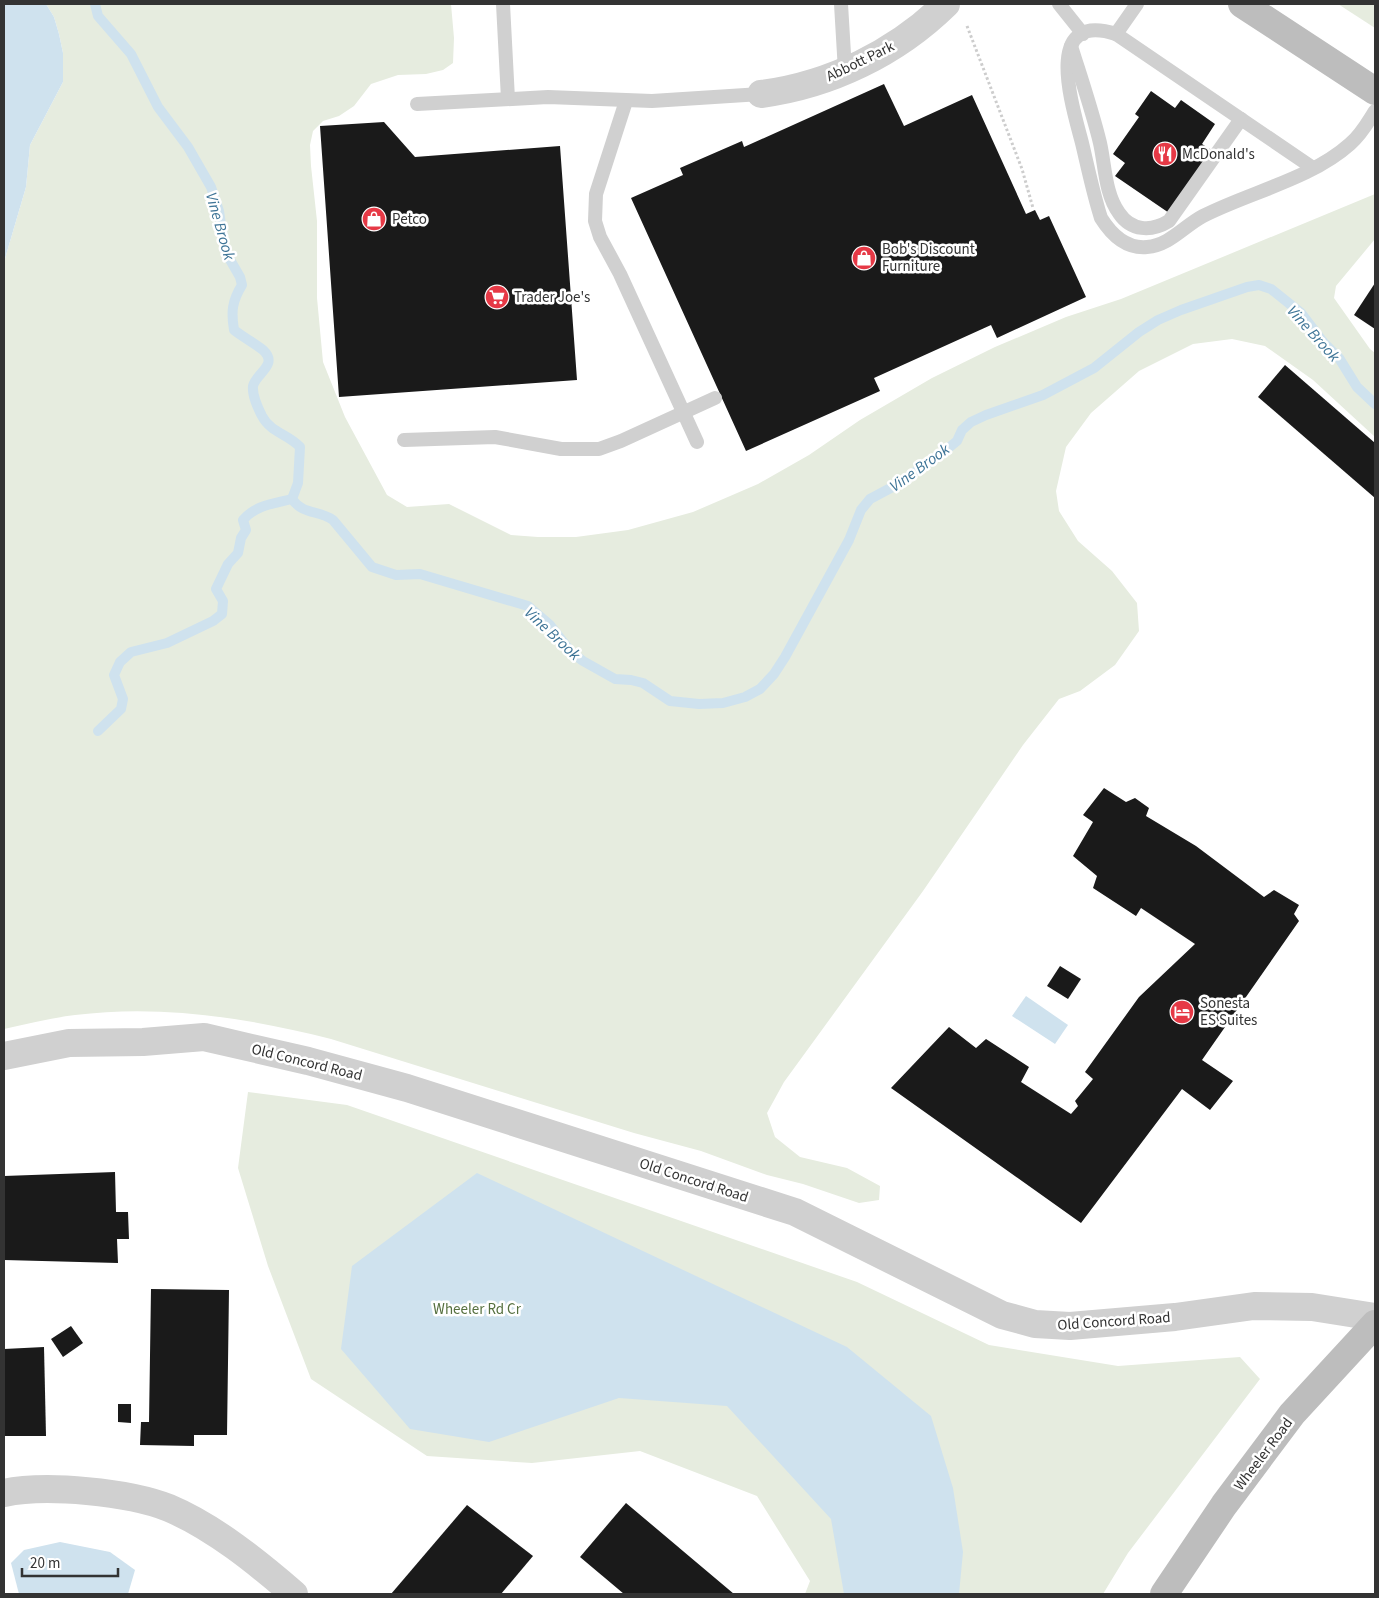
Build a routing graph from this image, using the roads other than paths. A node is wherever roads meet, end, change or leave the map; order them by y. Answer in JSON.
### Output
{"nodes":[{"id":1,"x":503,"y":4,"type":"edge"},
{"id":2,"x":841,"y":4,"type":"edge"},
{"id":3,"x":1059,"y":4,"type":"edge"},
{"id":4,"x":1137,"y":4,"type":"edge"},
{"id":5,"x":1242,"y":4,"type":"edge"},
{"id":6,"x":956,"y":12,"type":"edge"},
{"id":7,"x":1083,"y":34,"type":"junction"},
{"id":8,"x":1116,"y":34,"type":"junction"},
{"id":9,"x":1071,"y":46,"type":"junction"},
{"id":10,"x":845,"y":71,"type":"junction"},
{"id":11,"x":1375,"y":91,"type":"edge"},
{"id":12,"x":761,"y":94,"type":"joint"},
{"id":13,"x":508,"y":99,"type":"junction"},
{"id":14,"x":626,"y":100,"type":"junction"},
{"id":15,"x":416,"y":104,"type":"dead end"},
{"id":16,"x":1375,"y":111,"type":"edge"},
{"id":17,"x":1241,"y":119,"type":"junction"},
{"id":18,"x":1313,"y":168,"type":"junction"},
{"id":19,"x":715,"y":398,"type":"dead end"},
{"id":20,"x":683,"y":412,"type":"junction"},
{"id":21,"x":404,"y":440,"type":"dead end"},
{"id":22,"x":697,"y":442,"type":"dead end"},
{"id":23,"x":4,"y":1056,"type":"edge"},
{"id":24,"x":1375,"y":1317,"type":"edge"},
{"id":25,"x":1375,"y":1324,"type":"edge"},
{"id":26,"x":4,"y":1493,"type":"edge"},
{"id":27,"x":294,"y":1594,"type":"edge"},
{"id":28,"x":1164,"y":1594,"type":"edge"}],
"edges":[{"from":1,"to":13,"type":"lane"},
{"from":2,"to":10,"type":"lane"},
{"from":3,"to":7,"type":"lane"},
{"from":4,"to":8,"type":"lane"},
{"from":5,"to":11,"type":"main road"},
{"from":6,"to":10,"type":"street","name":"Abbott Park"},
{"from":7,"to":8,"type":"lane"},
{"from":7,"to":9,"type":"lane"},
{"from":8,"to":17,"type":"lane"},
{"from":9,"to":17,"type":"lane"},
{"from":9,"to":18,"type":"lane"},
{"from":10,"to":12,"type":"street","name":"Abbott Park"},
{"from":12,"to":14,"type":"lane"},
{"from":13,"to":14,"type":"lane"},
{"from":13,"to":15,"type":"lane"},
{"from":14,"to":20,"type":"lane"},
{"from":16,"to":18,"type":"lane"},
{"from":17,"to":18,"type":"lane"},
{"from":19,"to":20,"type":"lane"},
{"from":20,"to":21,"type":"lane"},
{"from":20,"to":22,"type":"lane"},
{"from":23,"to":24,"type":"street","name":"Old Concord Road"},
{"from":25,"to":28,"type":"main road","name":"Wheeler Road"},
{"from":26,"to":27,"type":"street"}]}
